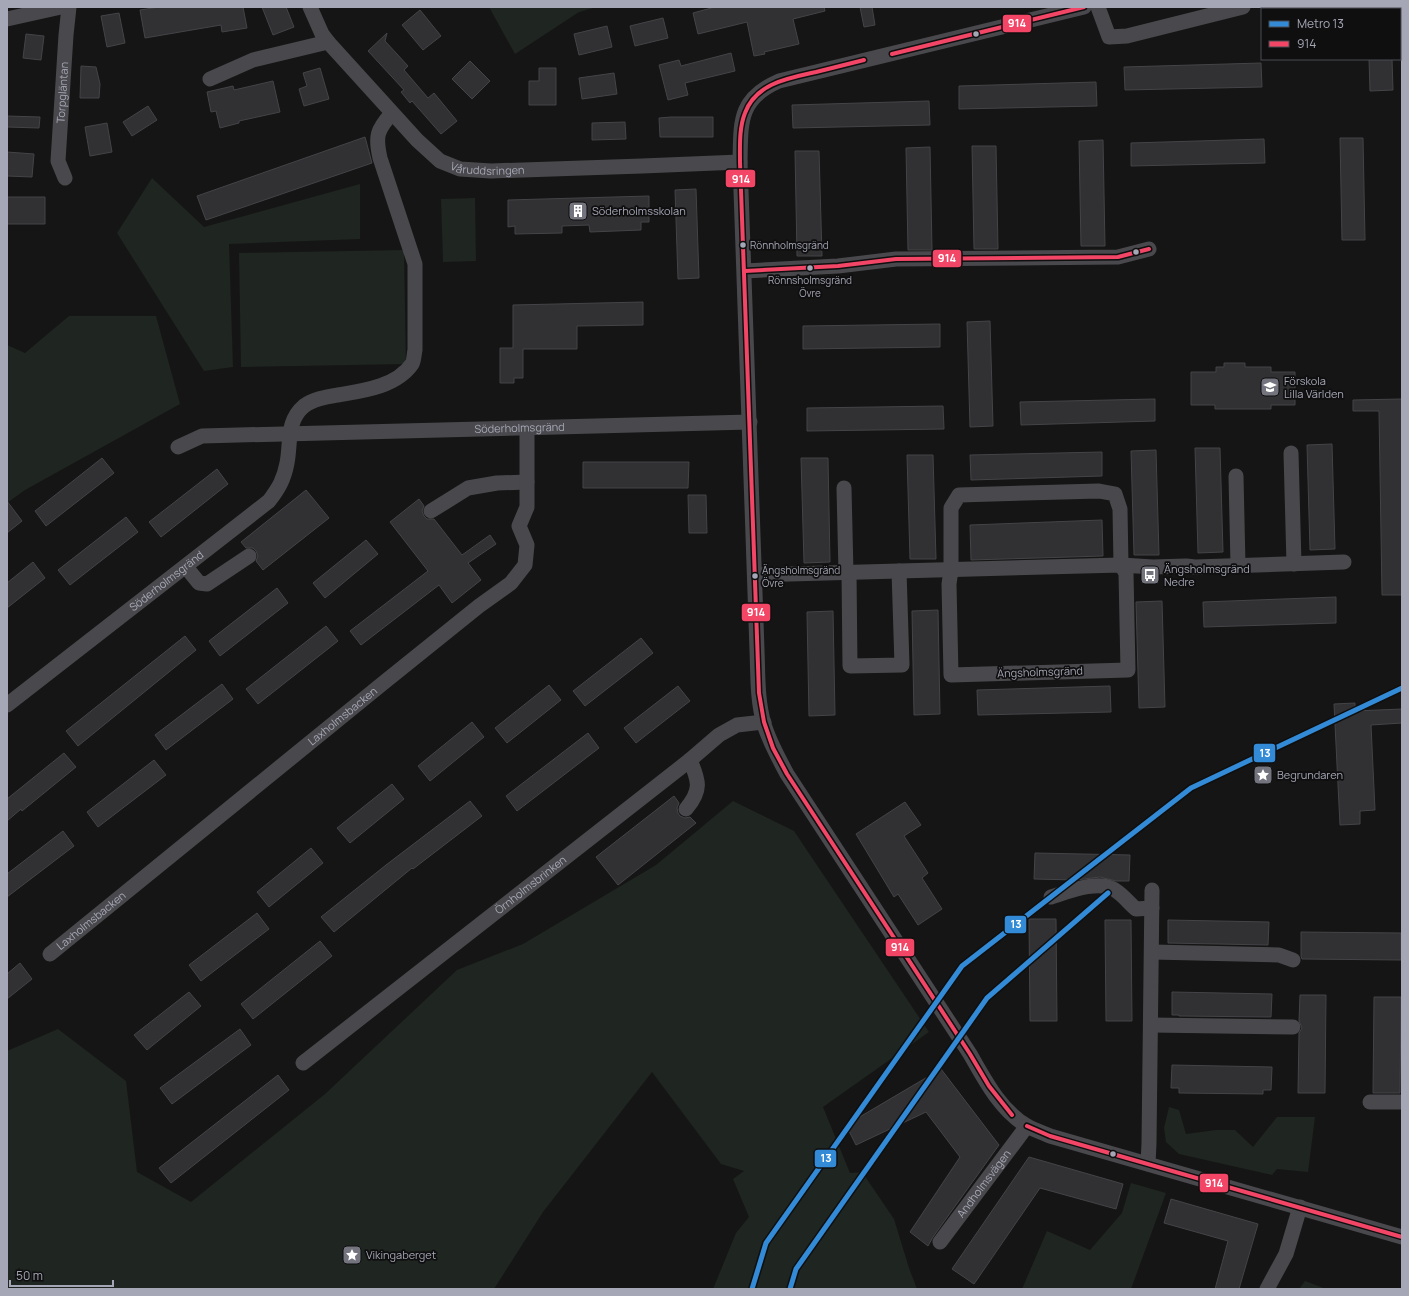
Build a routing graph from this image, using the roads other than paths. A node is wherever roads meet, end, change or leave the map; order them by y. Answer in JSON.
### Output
{"nodes":[{"id":1,"x":61,"y":7,"type":"edge"},
{"id":2,"x":70,"y":7,"type":"edge"},
{"id":3,"x":310,"y":7,"type":"edge"},
{"id":4,"x":1084,"y":7,"type":"edge"},
{"id":5,"x":1098,"y":7,"type":"edge"},
{"id":6,"x":1242,"y":7,"type":"edge"},
{"id":7,"x":7,"y":19,"type":"edge"},
{"id":8,"x":328,"y":42,"type":"junction"},
{"id":9,"x":210,"y":79,"type":"dead end"},
{"id":10,"x":392,"y":113,"type":"junction"},
{"id":11,"x":740,"y":162,"type":"junction"},
{"id":12,"x":66,"y":178,"type":"dead end"},
{"id":13,"x":1148,"y":249,"type":"dead end"},
{"id":14,"x":745,"y":271,"type":"junction"},
{"id":15,"x":750,"y":422,"type":"junction"},
{"id":16,"x":527,"y":428,"type":"junction"},
{"id":17,"x":290,"y":434,"type":"junction"},
{"id":18,"x":178,"y":447,"type":"dead end"},
{"id":19,"x":1291,"y":453,"type":"dead end"},
{"id":20,"x":1236,"y":476,"type":"dead end"},
{"id":21,"x":527,"y":482,"type":"junction"},
{"id":22,"x":844,"y":488,"type":"dead end"},
{"id":23,"x":431,"y":510,"type":"dead end"},
{"id":24,"x":249,"y":556,"type":"dead end"},
{"id":25,"x":1344,"y":562,"type":"dead end"},
{"id":26,"x":1294,"y":564,"type":"junction"},
{"id":27,"x":1121,"y":565,"type":"junction"},
{"id":28,"x":1238,"y":565,"type":"junction"},
{"id":29,"x":186,"y":566,"type":"junction"},
{"id":30,"x":951,"y":570,"type":"junction"},
{"id":31,"x":899,"y":571,"type":"junction"},
{"id":32,"x":847,"y":573,"type":"junction"},
{"id":33,"x":755,"y":575,"type":"junction"},
{"id":34,"x":7,"y":705,"type":"edge"},
{"id":35,"x":764,"y":722,"type":"junction"},
{"id":36,"x":690,"y":760,"type":"junction"},
{"id":37,"x":686,"y":810,"type":"dead end"},
{"id":38,"x":1152,"y":890,"type":"dead end"},
{"id":39,"x":1051,"y":897,"type":"dead end"},
{"id":40,"x":1152,"y":908,"type":"junction"},
{"id":41,"x":1152,"y":952,"type":"junction"},
{"id":42,"x":50,"y":954,"type":"dead end"},
{"id":43,"x":1293,"y":960,"type":"dead end"},
{"id":44,"x":1151,"y":1025,"type":"junction"},
{"id":45,"x":1293,"y":1027,"type":"dead end"},
{"id":46,"x":303,"y":1063,"type":"dead end"},
{"id":47,"x":1370,"y":1102,"type":"dead end"},
{"id":48,"x":1402,"y":1102,"type":"edge"},
{"id":49,"x":1027,"y":1126,"type":"junction"},
{"id":50,"x":1148,"y":1164,"type":"junction"},
{"id":51,"x":1300,"y":1207,"type":"junction"},
{"id":52,"x":1402,"y":1237,"type":"edge"},
{"id":53,"x":940,"y":1242,"type":"dead end"},
{"id":54,"x":1267,"y":1289,"type":"edge"}],
"edges":[{"from":1,"to":7,"type":"street"},
{"from":2,"to":12,"type":"street","name":"Torpgläntan"},
{"from":3,"to":8,"type":"street","name":"Våruddsringen"},
{"from":4,"to":11,"type":"street"},
{"from":5,"to":6,"type":"street"},
{"from":8,"to":9,"type":"street"},
{"from":8,"to":10,"type":"street","name":"Våruddsringen"},
{"from":10,"to":11,"type":"street","name":"Våruddsringen"},
{"from":10,"to":17,"type":"street"},
{"from":11,"to":14,"type":"street"},
{"from":13,"to":14,"type":"street"},
{"from":14,"to":15,"type":"street"},
{"from":15,"to":16,"type":"street","name":"Söderholmsgränd"},
{"from":15,"to":33,"type":"street"},
{"from":16,"to":17,"type":"street","name":"Söderholmsgränd"},
{"from":16,"to":21,"type":"street","name":"Laxholmsbacken"},
{"from":17,"to":18,"type":"street","name":"Söderholmsgränd"},
{"from":17,"to":29,"type":"street","name":"Söderholmsgränd"},
{"from":19,"to":26,"type":"street"},
{"from":20,"to":28,"type":"street"},
{"from":21,"to":23,"type":"street"},
{"from":21,"to":42,"type":"street","name":"Laxholmsbacken"},
{"from":22,"to":32,"type":"street"},
{"from":24,"to":29,"type":"street"},
{"from":25,"to":26,"type":"street"},
{"from":26,"to":28,"type":"street"},
{"from":27,"to":28,"type":"street"},
{"from":27,"to":30,"type":"street"},
{"from":27,"to":30,"type":"street","name":"Ängsholmsgränd"},
{"from":27,"to":30,"type":"street","name":"Ängsholmsgränd"},
{"from":29,"to":34,"type":"street","name":"Söderholmsgränd"},
{"from":30,"to":31,"type":"street"},
{"from":31,"to":32,"type":"street"},
{"from":31,"to":32,"type":"street"},
{"from":32,"to":33,"type":"street"},
{"from":33,"to":35,"type":"street"},
{"from":35,"to":36,"type":"street","name":"Örnholmsbrinken"},
{"from":35,"to":49,"type":"street"},
{"from":36,"to":37,"type":"street"},
{"from":36,"to":46,"type":"street","name":"Örnholmsbrinken"},
{"from":38,"to":40,"type":"street"},
{"from":39,"to":40,"type":"street"},
{"from":40,"to":41,"type":"street"},
{"from":41,"to":43,"type":"street"},
{"from":41,"to":44,"type":"street"},
{"from":44,"to":45,"type":"street"},
{"from":44,"to":50,"type":"street"},
{"from":47,"to":48,"type":"street"},
{"from":49,"to":50,"type":"street"},
{"from":49,"to":53,"type":"street","name":"Andholmsvägen"},
{"from":50,"to":51,"type":"street"},
{"from":51,"to":52,"type":"street"},
{"from":51,"to":54,"type":"street"}]}
